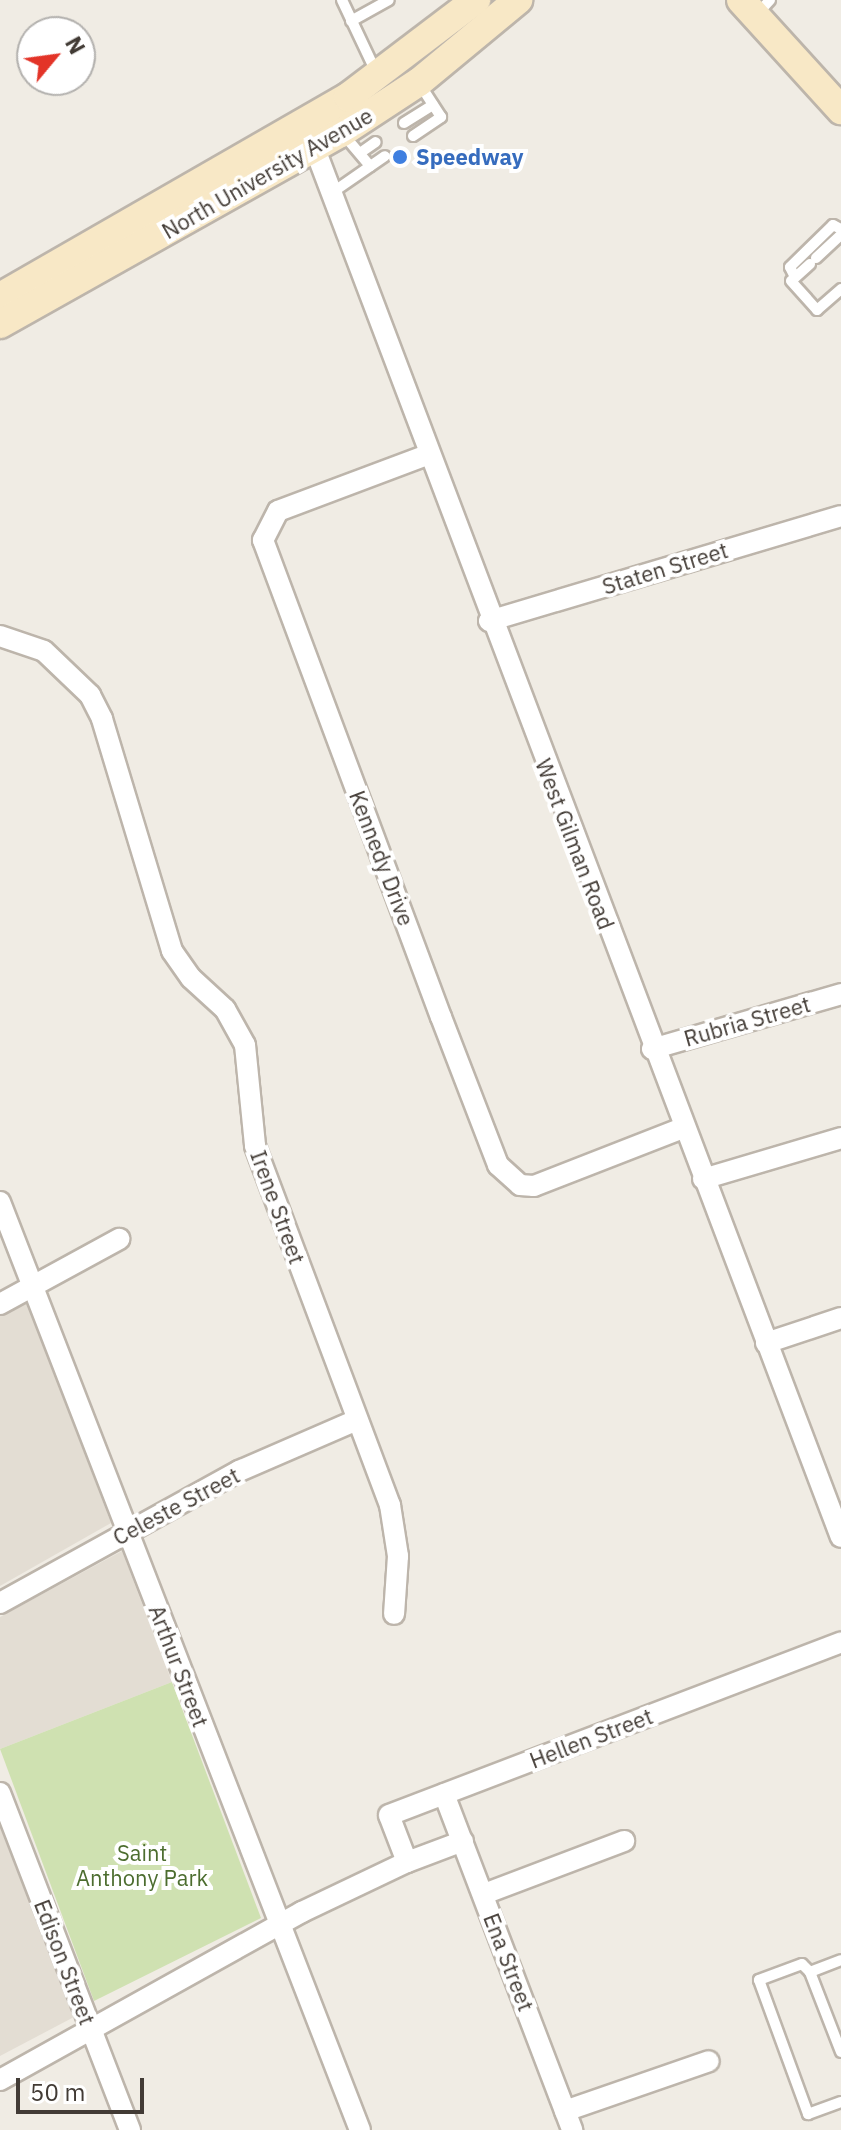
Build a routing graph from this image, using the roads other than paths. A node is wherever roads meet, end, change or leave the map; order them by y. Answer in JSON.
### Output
{"nodes":[{"id":1,"x":342,"y":0,"type":"edge"},
{"id":2,"x":389,"y":0,"type":"edge"},
{"id":3,"x":518,"y":0,"type":"edge"},
{"id":4,"x":472,"y":2,"type":"edge"},
{"id":5,"x":756,"y":5,"type":"edge"},
{"id":6,"x":351,"y":21,"type":"junction"},
{"id":7,"x":379,"y":77,"type":"junction"},
{"id":8,"x":426,"y":94,"type":"junction"},
{"id":9,"x":841,"y":110,"type":"edge"},
{"id":10,"x":404,"y":123,"type":"dead end"},
{"id":11,"x":413,"y":136,"type":"dead end"},
{"id":12,"x":376,"y":142,"type":"dead end"},
{"id":13,"x":351,"y":143,"type":"junction"},
{"id":14,"x":315,"y":149,"type":"junction"},
{"id":15,"x":385,"y":156,"type":"dead end"},
{"id":16,"x":370,"y":166,"type":"junction"},
{"id":17,"x":333,"y":192,"type":"junction"},
{"id":18,"x":837,"y":227,"type":"edge"},
{"id":19,"x":841,"y":235,"type":"edge"},
{"id":20,"x":793,"y":279,"type":"junction"},
{"id":21,"x":841,"y":289,"type":"edge"},
{"id":22,"x":0,"y":297,"type":"edge"},
{"id":23,"x":0,"y":324,"type":"edge"},
{"id":24,"x":427,"y":455,"type":"junction"},
{"id":25,"x":841,"y":516,"type":"edge"},
{"id":26,"x":489,"y":621,"type":"junction"},
{"id":27,"x":0,"y":636,"type":"edge"},
{"id":28,"x":841,"y":994,"type":"edge"},
{"id":29,"x":652,"y":1049,"type":"junction"},
{"id":30,"x":683,"y":1128,"type":"junction"},
{"id":31,"x":841,"y":1138,"type":"edge"},
{"id":32,"x":703,"y":1179,"type":"junction"},
{"id":33,"x":0,"y":1202,"type":"edge"},
{"id":34,"x":119,"y":1239,"type":"dead end"},
{"id":35,"x":32,"y":1286,"type":"junction"},
{"id":36,"x":0,"y":1304,"type":"edge"},
{"id":37,"x":841,"y":1318,"type":"edge"},
{"id":38,"x":766,"y":1343,"type":"junction"},
{"id":39,"x":357,"y":1420,"type":"junction"},
{"id":40,"x":835,"y":1503,"type":"edge"},
{"id":41,"x":127,"y":1532,"type":"junction"},
{"id":42,"x":841,"y":1537,"type":"edge"},
{"id":43,"x":0,"y":1603,"type":"edge"},
{"id":44,"x":394,"y":1614,"type":"dead end"},
{"id":45,"x":841,"y":1642,"type":"edge"},
{"id":46,"x":0,"y":1793,"type":"edge"},
{"id":47,"x":444,"y":1794,"type":"junction"},
{"id":48,"x":463,"y":1841,"type":"junction"},
{"id":49,"x":624,"y":1841,"type":"dead end"},
{"id":50,"x":407,"y":1862,"type":"junction"},
{"id":51,"x":484,"y":1894,"type":"junction"},
{"id":52,"x":279,"y":1924,"type":"junction"},
{"id":53,"x":841,"y":1960,"type":"edge"},
{"id":54,"x":810,"y":1972,"type":"junction"},
{"id":55,"x":91,"y":2029,"type":"junction"},
{"id":56,"x":841,"y":2052,"type":"edge"},
{"id":57,"x":709,"y":2061,"type":"dead end"},
{"id":58,"x":0,"y":2080,"type":"edge"},
{"id":59,"x":841,"y":2102,"type":"edge"},
{"id":60,"x":568,"y":2121,"type":"edge"},
{"id":61,"x":130,"y":2130,"type":"edge"},
{"id":62,"x":360,"y":2130,"type":"edge"}],
"edges":[{"from":1,"to":6,"type":"lane"},
{"from":2,"to":6,"type":"lane"},
{"from":3,"to":8,"type":"main road","name":"North University Avenue"},
{"from":4,"to":7,"type":"main road","name":"North University Avenue"},
{"from":5,"to":9,"type":"main road"},
{"from":6,"to":7,"type":"lane"},
{"from":7,"to":22,"type":"main road","name":"North University Avenue"},
{"from":8,"to":10,"type":"lane"},
{"from":8,"to":11,"type":"lane"},
{"from":8,"to":13,"type":"main road","name":"North University Avenue"},
{"from":12,"to":13,"type":"lane"},
{"from":13,"to":14,"type":"main road","name":"North University Avenue"},
{"from":13,"to":16,"type":"lane"},
{"from":14,"to":17,"type":"street","name":"West Gilman Road"},
{"from":14,"to":23,"type":"main road","name":"North University Avenue"},
{"from":15,"to":16,"type":"lane"},
{"from":16,"to":17,"type":"lane"},
{"from":17,"to":24,"type":"street","name":"West Gilman Road"},
{"from":18,"to":20,"type":"lane"},
{"from":19,"to":20,"type":"lane"},
{"from":20,"to":21,"type":"lane"},
{"from":24,"to":26,"type":"street","name":"West Gilman Road"},
{"from":24,"to":30,"type":"street","name":"Kennedy Drive"},
{"from":25,"to":26,"type":"street","name":"Staten Street"},
{"from":26,"to":29,"type":"street","name":"West Gilman Road"},
{"from":27,"to":39,"type":"street","name":"Irene Street"},
{"from":28,"to":29,"type":"street","name":"Rubria Street"},
{"from":29,"to":30,"type":"street","name":"West Gilman Road"},
{"from":30,"to":32,"type":"street","name":"West Gilman Road"},
{"from":31,"to":32,"type":"street"},
{"from":32,"to":38,"type":"street","name":"West Gilman Road"},
{"from":33,"to":35,"type":"street","name":"Arthur Street"},
{"from":34,"to":35,"type":"street"},
{"from":35,"to":36,"type":"street"},
{"from":35,"to":41,"type":"street","name":"Arthur Street"},
{"from":37,"to":38,"type":"street"},
{"from":38,"to":40,"type":"street","name":"West Gilman Road"},
{"from":39,"to":41,"type":"street","name":"Celeste Street"},
{"from":39,"to":44,"type":"street","name":"Irene Street"},
{"from":40,"to":42,"type":"street","name":"West Gilman Road"},
{"from":41,"to":43,"type":"street","name":"Celeste Street"},
{"from":41,"to":52,"type":"street","name":"Arthur Street"},
{"from":45,"to":47,"type":"street","name":"Hellen Street"},
{"from":46,"to":55,"type":"street","name":"Edison Street"},
{"from":47,"to":48,"type":"street","name":"Ena Street"},
{"from":47,"to":50,"type":"street","name":"Hellen Street"},
{"from":48,"to":50,"type":"street"},
{"from":48,"to":51,"type":"street","name":"Ena Street"},
{"from":49,"to":51,"type":"street"},
{"from":50,"to":52,"type":"street"},
{"from":51,"to":60,"type":"street","name":"Ena Street"},
{"from":52,"to":55,"type":"street"},
{"from":52,"to":62,"type":"street","name":"Arthur Street"},
{"from":53,"to":54,"type":"lane"},
{"from":54,"to":56,"type":"lane"},
{"from":54,"to":59,"type":"lane"},
{"from":55,"to":58,"type":"street"},
{"from":55,"to":61,"type":"street","name":"Edison Street"},
{"from":57,"to":60,"type":"street"}]}
